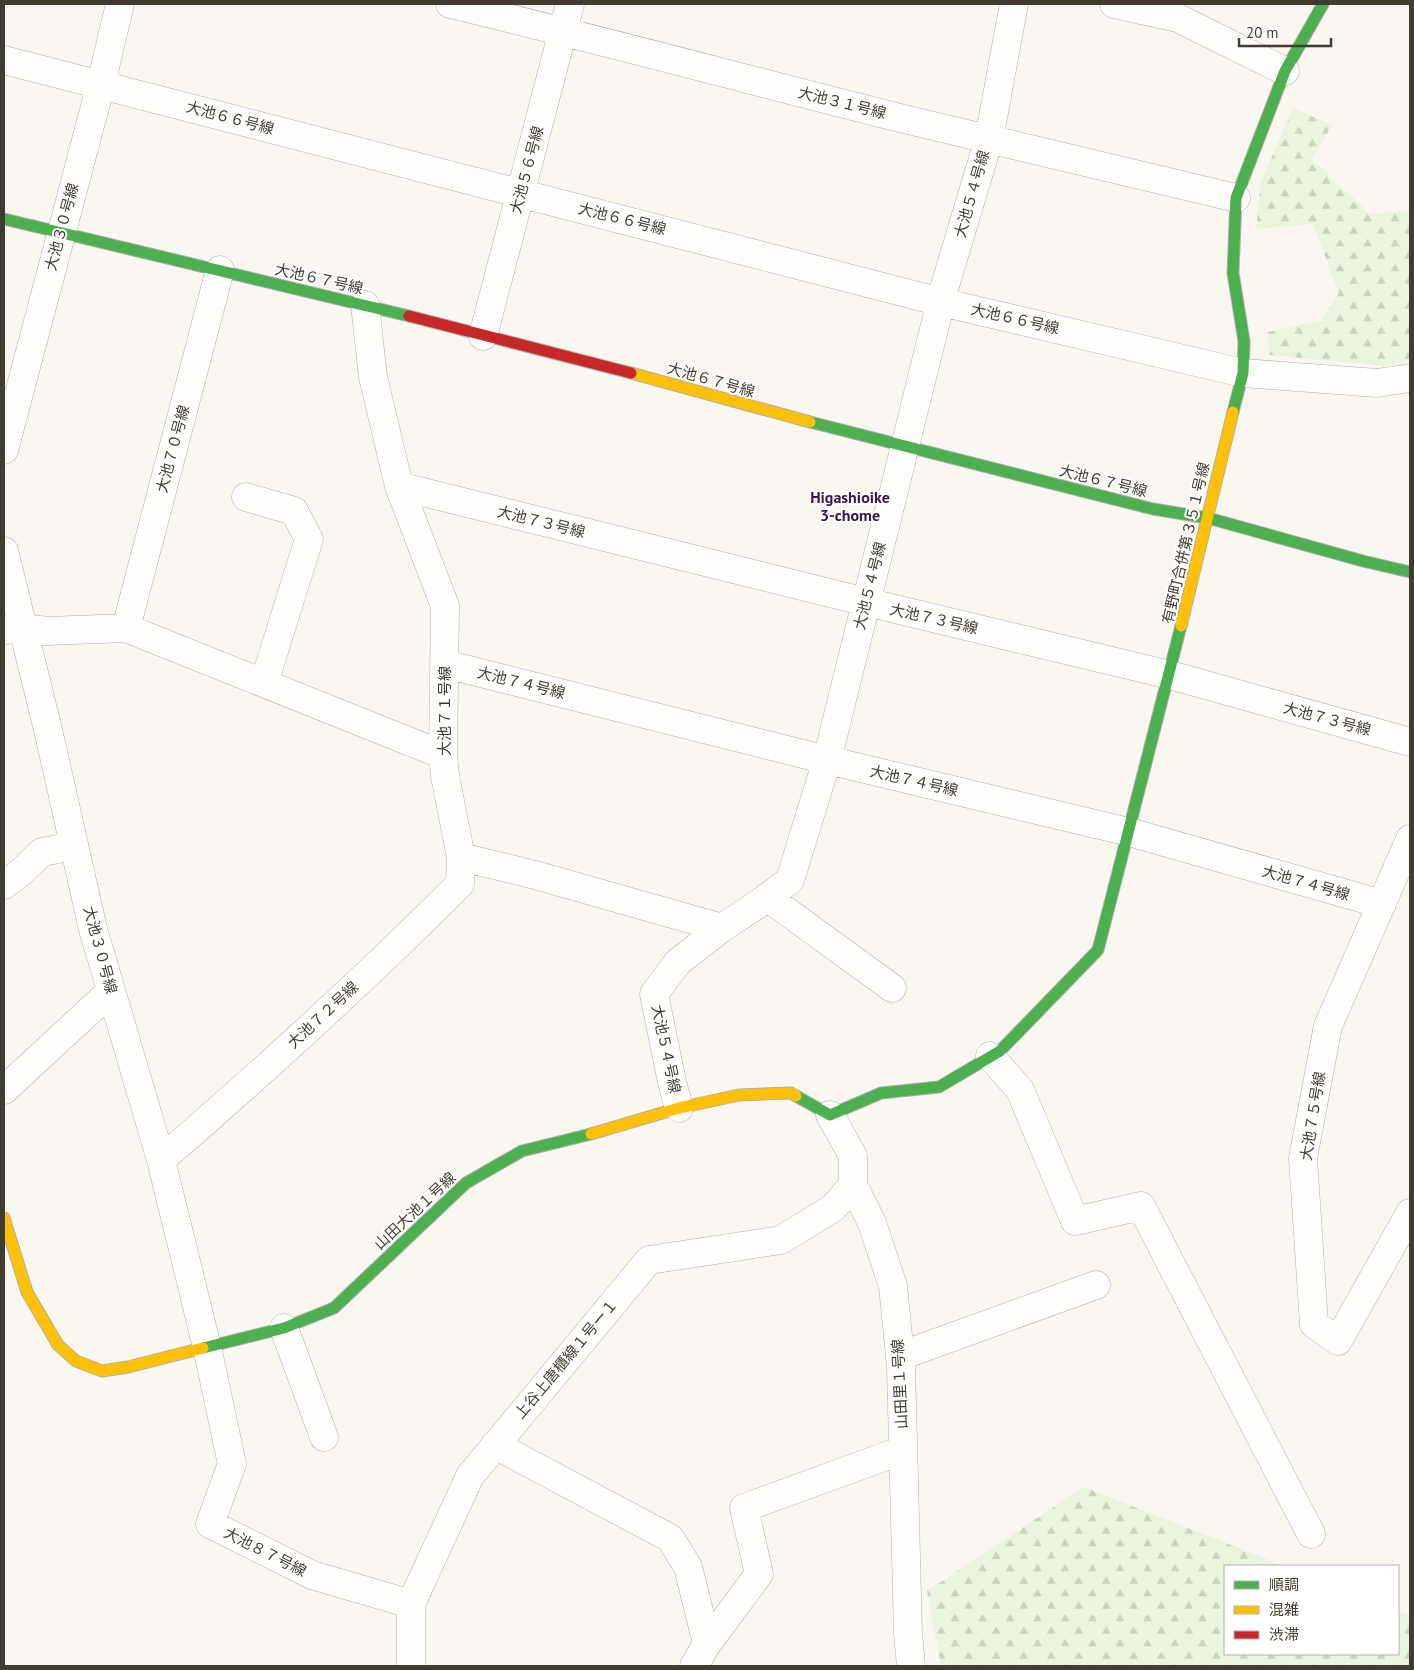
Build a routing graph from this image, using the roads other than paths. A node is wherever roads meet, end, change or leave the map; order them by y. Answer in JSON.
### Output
{"nodes":[{"id":1,"x":120,"y":4,"type":"edge"},
{"id":2,"x":450,"y":4,"type":"edge"},
{"id":3,"x":570,"y":4,"type":"edge"},
{"id":4,"x":1014,"y":4,"type":"edge"},
{"id":5,"x":1114,"y":4,"type":"edge"},
{"id":6,"x":1324,"y":4,"type":"edge"},
{"id":7,"x":563,"y":30,"type":"junction"},
{"id":8,"x":4,"y":60,"type":"edge"},
{"id":9,"x":1285,"y":71,"type":"junction"},
{"id":10,"x":101,"y":84,"type":"junction"},
{"id":11,"x":989,"y":139,"type":"junction"},
{"id":12,"x":521,"y":193,"type":"junction"},
{"id":13,"x":1236,"y":198,"type":"junction"},
{"id":14,"x":4,"y":219,"type":"edge"},
{"id":15,"x":61,"y":233,"type":"junction"},
{"id":16,"x":220,"y":270,"type":"junction"},
{"id":17,"x":941,"y":302,"type":"junction"},
{"id":18,"x":365,"y":305,"type":"junction"},
{"id":19,"x":483,"y":336,"type":"junction"},
{"id":20,"x":1242,"y":373,"type":"junction"},
{"id":21,"x":1410,"y":378,"type":"edge"},
{"id":22,"x":905,"y":446,"type":"junction"},
{"id":23,"x":4,"y":450,"type":"edge"},
{"id":24,"x":399,"y":486,"type":"junction"},
{"id":25,"x":246,"y":497,"type":"dead end"},
{"id":26,"x":1208,"y":518,"type":"junction"},
{"id":27,"x":4,"y":551,"type":"edge"},
{"id":28,"x":1410,"y":572,"type":"edge"},
{"id":29,"x":866,"y":602,"type":"junction"},
{"id":30,"x":126,"y":628,"type":"junction"},
{"id":31,"x":14,"y":629,"type":"edge"},
{"id":32,"x":445,"y":664,"type":"junction"},
{"id":33,"x":1170,"y":675,"type":"junction"},
{"id":34,"x":264,"y":683,"type":"junction"},
{"id":35,"x":1410,"y":742,"type":"edge"},
{"id":36,"x":444,"y":754,"type":"junction"},
{"id":37,"x":827,"y":760,"type":"junction"},
{"id":38,"x":1129,"y":832,"type":"junction"},
{"id":39,"x":1410,"y":839,"type":"edge"},
{"id":40,"x":74,"y":846,"type":"junction"},
{"id":41,"x":461,"y":857,"type":"junction"},
{"id":42,"x":4,"y":885,"type":"edge"},
{"id":43,"x":767,"y":897,"type":"junction"},
{"id":44,"x":1382,"y":904,"type":"junction"},
{"id":45,"x":722,"y":928,"type":"junction"},
{"id":46,"x":892,"y":988,"type":"dead end"},
{"id":47,"x":111,"y":991,"type":"junction"},
{"id":48,"x":990,"y":1056,"type":"junction"},
{"id":49,"x":4,"y":1090,"type":"edge"},
{"id":50,"x":679,"y":1108,"type":"junction"},
{"id":51,"x":830,"y":1115,"type":"junction"},
{"id":52,"x":161,"y":1160,"type":"junction"},
{"id":53,"x":853,"y":1185,"type":"junction"},
{"id":54,"x":1410,"y":1213,"type":"edge"},
{"id":55,"x":4,"y":1218,"type":"edge"},
{"id":56,"x":1096,"y":1285,"type":"dead end"},
{"id":57,"x":284,"y":1328,"type":"junction"},
{"id":58,"x":207,"y":1347,"type":"junction"},
{"id":59,"x":900,"y":1356,"type":"junction"},
{"id":60,"x":324,"y":1437,"type":"dead end"},
{"id":61,"x":495,"y":1445,"type":"junction"},
{"id":62,"x":903,"y":1450,"type":"junction"},
{"id":63,"x":1311,"y":1534,"type":"dead end"},
{"id":64,"x":411,"y":1604,"type":"junction"},
{"id":65,"x":700,"y":1655,"type":"edge"},
{"id":66,"x":411,"y":1666,"type":"edge"},
{"id":67,"x":911,"y":1666,"type":"edge"}],
"edges":[{"from":1,"to":10,"type":"street","name":"大池３０号線"},
{"from":2,"to":7,"type":"street","name":"大池３１号線"},
{"from":3,"to":7,"type":"street","name":"大池５６号線"},
{"from":4,"to":11,"type":"street","name":"大池５４号線"},
{"from":5,"to":9,"type":"street"},
{"from":6,"to":9,"type":"street","name":"有野町合併第３５１号線"},
{"from":7,"to":11,"type":"street","name":"大池３１号線"},
{"from":7,"to":12,"type":"street","name":"大池５６号線"},
{"from":8,"to":10,"type":"street","name":"大池６６号線"},
{"from":9,"to":13,"type":"street","name":"有野町合併第３５１号線"},
{"from":10,"to":12,"type":"street","name":"大池６６号線"},
{"from":10,"to":15,"type":"street","name":"大池３０号線"},
{"from":11,"to":13,"type":"street","name":"大池３１号線"},
{"from":11,"to":17,"type":"street","name":"大池５４号線"},
{"from":12,"to":17,"type":"street","name":"大池６６号線"},
{"from":12,"to":19,"type":"street","name":"大池５６号線"},
{"from":13,"to":20,"type":"street","name":"有野町合併第３５１号線"},
{"from":14,"to":15,"type":"street","name":"大池６７号線"},
{"from":15,"to":16,"type":"street","name":"大池６７号線"},
{"from":15,"to":23,"type":"street","name":"大池３０号線"},
{"from":16,"to":18,"type":"street","name":"大池６７号線"},
{"from":16,"to":30,"type":"street","name":"大池７０号線"},
{"from":17,"to":20,"type":"street","name":"大池６６号線"},
{"from":17,"to":22,"type":"street","name":"大池５４号線"},
{"from":18,"to":19,"type":"street","name":"大池６７号線"},
{"from":18,"to":24,"type":"street","name":"大池７１号線"},
{"from":19,"to":22,"type":"street","name":"大池６７号線"},
{"from":20,"to":21,"type":"street","name":"大池６６号線"},
{"from":20,"to":26,"type":"street","name":"有野町合併第３５１号線"},
{"from":22,"to":26,"type":"street","name":"大池６７号線"},
{"from":22,"to":29,"type":"street","name":"大池５４号線"},
{"from":24,"to":29,"type":"street","name":"大池７３号線"},
{"from":24,"to":32,"type":"street","name":"大池７１号線"},
{"from":25,"to":34,"type":"street"},
{"from":26,"to":28,"type":"street","name":"大池６７号線"},
{"from":26,"to":33,"type":"street","name":"有野町合併第３５１号線"},
{"from":27,"to":31,"type":"street","name":"大池３０号線"},
{"from":29,"to":33,"type":"street","name":"大池７３号線"},
{"from":29,"to":37,"type":"street","name":"大池５４号線"},
{"from":30,"to":31,"type":"street"},
{"from":30,"to":34,"type":"street"},
{"from":31,"to":40,"type":"street","name":"大池３０号線"},
{"from":32,"to":36,"type":"street","name":"大池７１号線"},
{"from":32,"to":37,"type":"street","name":"大池７４号線"},
{"from":33,"to":35,"type":"street","name":"大池７３号線"},
{"from":33,"to":38,"type":"street","name":"有野町合併第３５１号線"},
{"from":34,"to":36,"type":"street"},
{"from":36,"to":41,"type":"street","name":"大池７１号線"},
{"from":37,"to":38,"type":"street","name":"大池７４号線"},
{"from":37,"to":43,"type":"street","name":"大池５４号線"},
{"from":38,"to":44,"type":"street","name":"大池７４号線"},
{"from":38,"to":48,"type":"street","name":"有野町合併第３５１号線"},
{"from":39,"to":44,"type":"street","name":"大池７５号線"},
{"from":40,"to":42,"type":"street"},
{"from":40,"to":47,"type":"street","name":"大池３０号線"},
{"from":41,"to":45,"type":"street"},
{"from":41,"to":52,"type":"street","name":"大池７２号線"},
{"from":43,"to":45,"type":"street","name":"大池５４号線"},
{"from":43,"to":46,"type":"street"},
{"from":44,"to":54,"type":"street","name":"大池７５号線"},
{"from":45,"to":50,"type":"street","name":"大池５４号線"},
{"from":47,"to":49,"type":"street"},
{"from":47,"to":52,"type":"street","name":"大池３０号線"},
{"from":48,"to":51,"type":"street"},
{"from":48,"to":63,"type":"street"},
{"from":50,"to":51,"type":"street","name":"山田大池１号線"},
{"from":50,"to":57,"type":"street","name":"山田大池１号線"},
{"from":51,"to":53,"type":"street","name":"山田里１号線"},
{"from":52,"to":58,"type":"street","name":"大池３０号線"},
{"from":53,"to":59,"type":"street","name":"山田里１号線"},
{"from":53,"to":61,"type":"street","name":"上谷上唐櫃線１号ー１"},
{"from":55,"to":58,"type":"street","name":"山田大池１号線"},
{"from":56,"to":59,"type":"street"},
{"from":57,"to":58,"type":"street","name":"山田大池１号線"},
{"from":57,"to":60,"type":"street"},
{"from":58,"to":64,"type":"street","name":"大池８７号線"},
{"from":59,"to":62,"type":"street","name":"山田里１号線"},
{"from":61,"to":64,"type":"street","name":"上谷上唐櫃線１号ー１"},
{"from":61,"to":65,"type":"street"},
{"from":62,"to":65,"type":"street"},
{"from":62,"to":67,"type":"street","name":"山田里１号線"},
{"from":64,"to":66,"type":"street","name":"上谷上唐櫃線１号ー１"}]}
